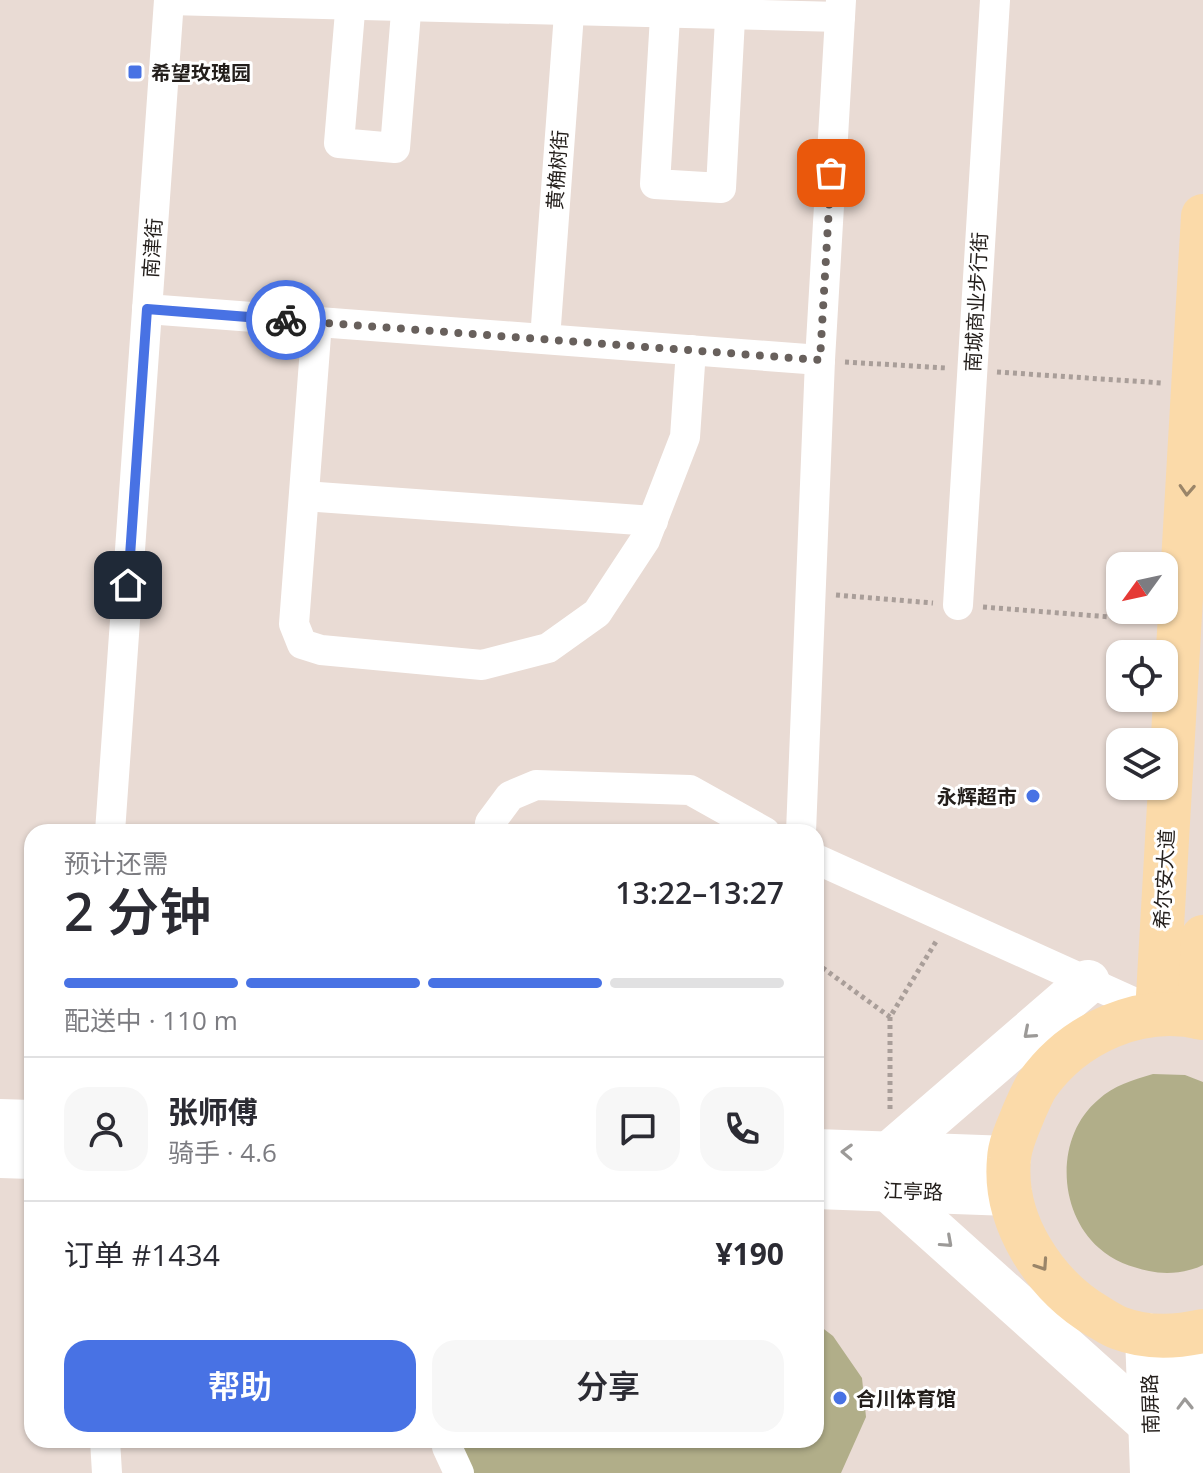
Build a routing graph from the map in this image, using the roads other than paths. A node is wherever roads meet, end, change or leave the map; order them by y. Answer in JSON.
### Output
{"nodes":[{"id":1,"x":169,"y":0,"type":"edge"},
{"id":2,"x":995,"y":0,"type":"edge"},
{"id":3,"x":351,"y":2,"type":"edge"},
{"id":4,"x":407,"y":3,"type":"edge"},
{"id":5,"x":569,"y":5,"type":"edge"},
{"id":6,"x":665,"y":6,"type":"edge"},
{"id":7,"x":731,"y":7,"type":"edge"},
{"id":8,"x":840,"y":8,"type":"edge"},
{"id":9,"x":1203,"y":216,"type":"edge"},
{"id":10,"x":147,"y":309,"type":"junction"},
{"id":11,"x":317,"y":322,"type":"junction"},
{"id":12,"x":545,"y":339,"type":"junction"},
{"id":13,"x":691,"y":350,"type":"junction"},
{"id":14,"x":820,"y":360,"type":"junction"},
{"id":15,"x":304,"y":496,"type":"junction"},
{"id":16,"x":653,"y":521,"type":"junction"},
{"id":17,"x":958,"y":605,"type":"road end"},
{"id":18,"x":111,"y":824,"type":"edge"},
{"id":19,"x":490,"y":824,"type":"edge"},
{"id":20,"x":751,"y":824,"type":"edge"},
{"id":21,"x":801,"y":824,"type":"edge"},
{"id":22,"x":824,"y":863,"type":"edge"},
{"id":23,"x":1203,"y":937,"type":"edge"},
{"id":24,"x":1088,"y":982,"type":"junction"},
{"id":25,"x":1157,"y":1013,"type":"junction"},
{"id":26,"x":1201,"y":1017,"type":"edge"},
{"id":27,"x":0,"y":1121,"type":"edge"},
{"id":28,"x":24,"y":1122,"type":"edge"},
{"id":29,"x":824,"y":1153,"type":"edge"},
{"id":30,"x":0,"y":1156,"type":"edge"},
{"id":31,"x":24,"y":1157,"type":"edge"},
{"id":32,"x":889,"y":1172,"type":"junction"},
{"id":33,"x":1009,"y":1176,"type":"junction"},
{"id":34,"x":824,"y":1185,"type":"edge"},
{"id":35,"x":1178,"y":1334,"type":"edge"},
{"id":36,"x":1151,"y":1425,"type":"junction"},
{"id":37,"x":105,"y":1448,"type":"edge"},
{"id":38,"x":447,"y":1448,"type":"edge"},
{"id":39,"x":107,"y":1473,"type":"edge"},
{"id":40,"x":459,"y":1473,"type":"edge"},
{"id":41,"x":1152,"y":1473,"type":"edge"},
{"id":42,"x":1186,"y":1473,"type":"edge"}],
"edges":[{"from":1,"to":3,"type":"street"},
{"from":1,"to":10,"type":"street","name":"南津街"},
{"from":2,"to":17,"type":"street","name":"南城商业步行街"},
{"from":3,"to":4,"type":"street"},
{"from":3,"to":4,"type":"street"},
{"from":4,"to":5,"type":"street"},
{"from":5,"to":6,"type":"street"},
{"from":5,"to":12,"type":"street","name":"黄桷树街"},
{"from":6,"to":7,"type":"street"},
{"from":6,"to":7,"type":"street"},
{"from":7,"to":8,"type":"street"},
{"from":8,"to":14,"type":"street"},
{"from":9,"to":25,"type":"main road","name":"希尔安大道","one_way":true},
{"from":10,"to":11,"type":"street"},
{"from":10,"to":18,"type":"street","name":"南津街"},
{"from":11,"to":12,"type":"street"},
{"from":11,"to":15,"type":"street"},
{"from":12,"to":13,"type":"street"},
{"from":13,"to":14,"type":"street"},
{"from":13,"to":16,"type":"street"},
{"from":14,"to":21,"type":"street"},
{"from":15,"to":16,"type":"street"},
{"from":15,"to":16,"type":"street"},
{"from":19,"to":20,"type":"street"},
{"from":22,"to":24,"type":"street"},
{"from":23,"to":26,"type":"main road"},
{"from":24,"to":25,"type":"street"},
{"from":24,"to":32,"type":"street","one_way":true},
{"from":25,"to":26,"type":"main road"},
{"from":25,"to":33,"type":"main road"},
{"from":27,"to":28,"type":"street"},
{"from":32,"to":29,"type":"street","name":"江亭路","one_way":true},
{"from":30,"to":31,"type":"street"},
{"from":32,"to":33,"type":"street","name":"江亭路"},
{"from":32,"to":34,"type":"street","name":"江亭路"},
{"from":32,"to":36,"type":"street","one_way":true},
{"from":33,"to":35,"type":"main road","one_way":true},
{"from":35,"to":36,"type":"street","name":"南屏路"},
{"from":42,"to":35,"type":"street","name":"南屏路","one_way":true},
{"from":36,"to":41,"type":"street","name":"南屏路"},
{"from":37,"to":39,"type":"street"},
{"from":38,"to":40,"type":"street"}]}
